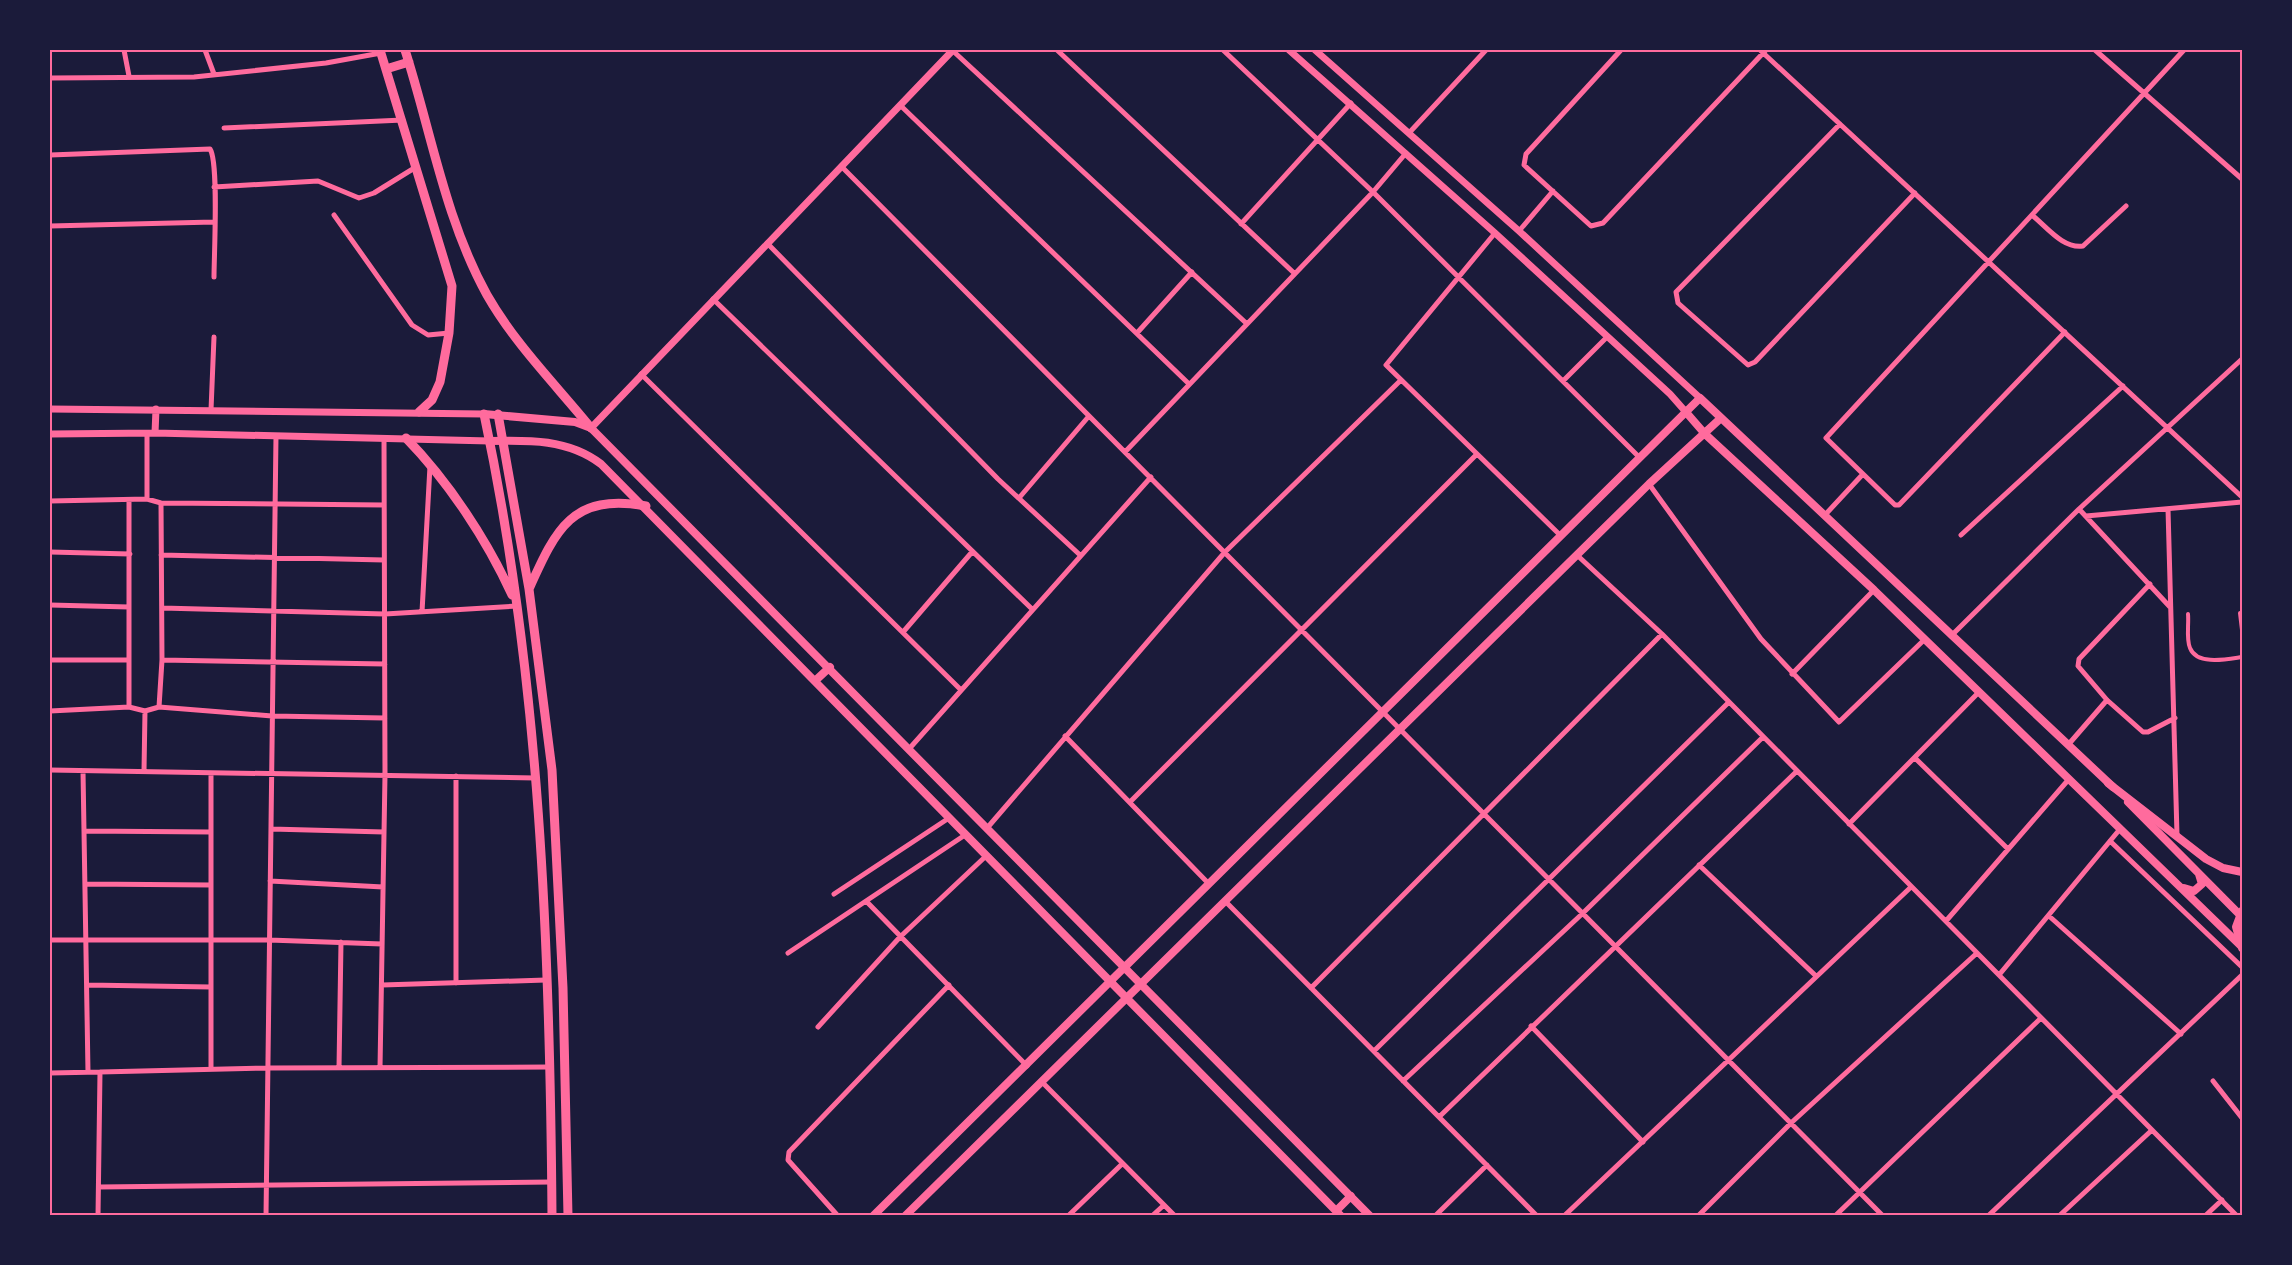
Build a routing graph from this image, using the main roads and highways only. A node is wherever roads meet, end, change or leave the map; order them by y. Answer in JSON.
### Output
{"nodes":[{"id":1,"x":405,"y":50,"type":"edge"},
{"id":2,"x":381,"y":51,"type":"edge"},
{"id":3,"x":409,"y":62,"type":"junction"},
{"id":4,"x":386,"y":69,"type":"junction"},
{"id":5,"x":1685,"y":411,"type":"junction"},
{"id":6,"x":419,"y":412,"type":"road end"},
{"id":7,"x":484,"y":414,"type":"joint"},
{"id":8,"x":498,"y":414,"type":"junction"},
{"id":9,"x":1721,"y":418,"type":"junction"},
{"id":10,"x":591,"y":428,"type":"junction"},
{"id":11,"x":1705,"y":434,"type":"junction"},
{"id":12,"x":406,"y":438,"type":"road end"},
{"id":13,"x":490,"y":441,"type":"junction"},
{"id":14,"x":505,"y":441,"type":"junction"},
{"id":15,"x":646,"y":506,"type":"junction"},
{"id":16,"x":530,"y":589,"type":"junction"},
{"id":17,"x":517,"y":606,"type":"junction"},
{"id":18,"x":830,"y":667,"type":"junction"},
{"id":19,"x":816,"y":680,"type":"junction"},
{"id":20,"x":2108,"y":783,"type":"junction"},
{"id":21,"x":2197,"y":871,"type":"junction"},
{"id":22,"x":2242,"y":872,"type":"edge"},
{"id":23,"x":2180,"y":886,"type":"junction"},
{"id":24,"x":2242,"y":914,"type":"edge"},
{"id":25,"x":2242,"y":948,"type":"edge"},
{"id":26,"x":562,"y":963,"type":"junction"},
{"id":27,"x":546,"y":964,"type":"junction"},
{"id":28,"x":1125,"y":967,"type":"junction"},
{"id":29,"x":1109,"y":982,"type":"junction"},
{"id":30,"x":546,"y":984,"type":"junction"},
{"id":31,"x":1141,"y":984,"type":"junction"},
{"id":32,"x":563,"y":988,"type":"junction"},
{"id":33,"x":1125,"y":999,"type":"junction"},
{"id":34,"x":1351,"y":1196,"type":"junction"},
{"id":35,"x":1338,"y":1213,"type":"edge"},
{"id":36,"x":552,"y":1215,"type":"edge"},
{"id":37,"x":568,"y":1215,"type":"edge"},
{"id":38,"x":873,"y":1215,"type":"edge"},
{"id":39,"x":905,"y":1215,"type":"edge"},
{"id":40,"x":1370,"y":1215,"type":"edge"}],
"edges":[{"from":1,"to":3,"type":"highway"},
{"from":2,"to":4,"type":"highway"},
{"from":3,"to":4,"type":"highway"},
{"from":3,"to":10,"type":"highway"},
{"from":4,"to":6,"type":"highway"},
{"from":5,"to":9,"type":"main road"},
{"from":5,"to":11,"type":"main road"},
{"from":5,"to":28,"type":"main road"},
{"from":7,"to":8,"type":"main road"},
{"from":7,"to":13,"type":"highway"},
{"from":8,"to":10,"type":"main road"},
{"from":8,"to":14,"type":"highway"},
{"from":9,"to":11,"type":"main road"},
{"from":9,"to":20,"type":"main road"},
{"from":10,"to":18,"type":"main road"},
{"from":11,"to":23,"type":"main road"},
{"from":11,"to":31,"type":"main road"},
{"from":12,"to":17,"type":"highway"},
{"from":13,"to":14,"type":"main road"},
{"from":13,"to":17,"type":"highway"},
{"from":14,"to":15,"type":"main road"},
{"from":14,"to":16,"type":"highway"},
{"from":15,"to":16,"type":"highway"},
{"from":15,"to":19,"type":"main road"},
{"from":16,"to":26,"type":"highway"},
{"from":17,"to":27,"type":"highway"},
{"from":18,"to":19,"type":"main road"},
{"from":18,"to":28,"type":"main road"},
{"from":19,"to":29,"type":"main road"},
{"from":20,"to":21,"type":"main road"},
{"from":20,"to":22,"type":"main road"},
{"from":21,"to":23,"type":"main road"},
{"from":21,"to":24,"type":"main road"},
{"from":23,"to":25,"type":"main road"},
{"from":24,"to":25,"type":"main road"},
{"from":26,"to":27,"type":"highway"},
{"from":26,"to":32,"type":"highway"},
{"from":27,"to":30,"type":"highway"},
{"from":28,"to":29,"type":"main road"},
{"from":28,"to":31,"type":"main road"},
{"from":29,"to":33,"type":"main road"},
{"from":29,"to":38,"type":"main road"},
{"from":30,"to":32,"type":"highway"},
{"from":30,"to":36,"type":"highway"},
{"from":31,"to":33,"type":"main road"},
{"from":31,"to":34,"type":"main road"},
{"from":32,"to":37,"type":"highway"},
{"from":33,"to":35,"type":"main road"},
{"from":33,"to":39,"type":"main road"},
{"from":34,"to":35,"type":"main road"},
{"from":34,"to":40,"type":"main road"}]}
